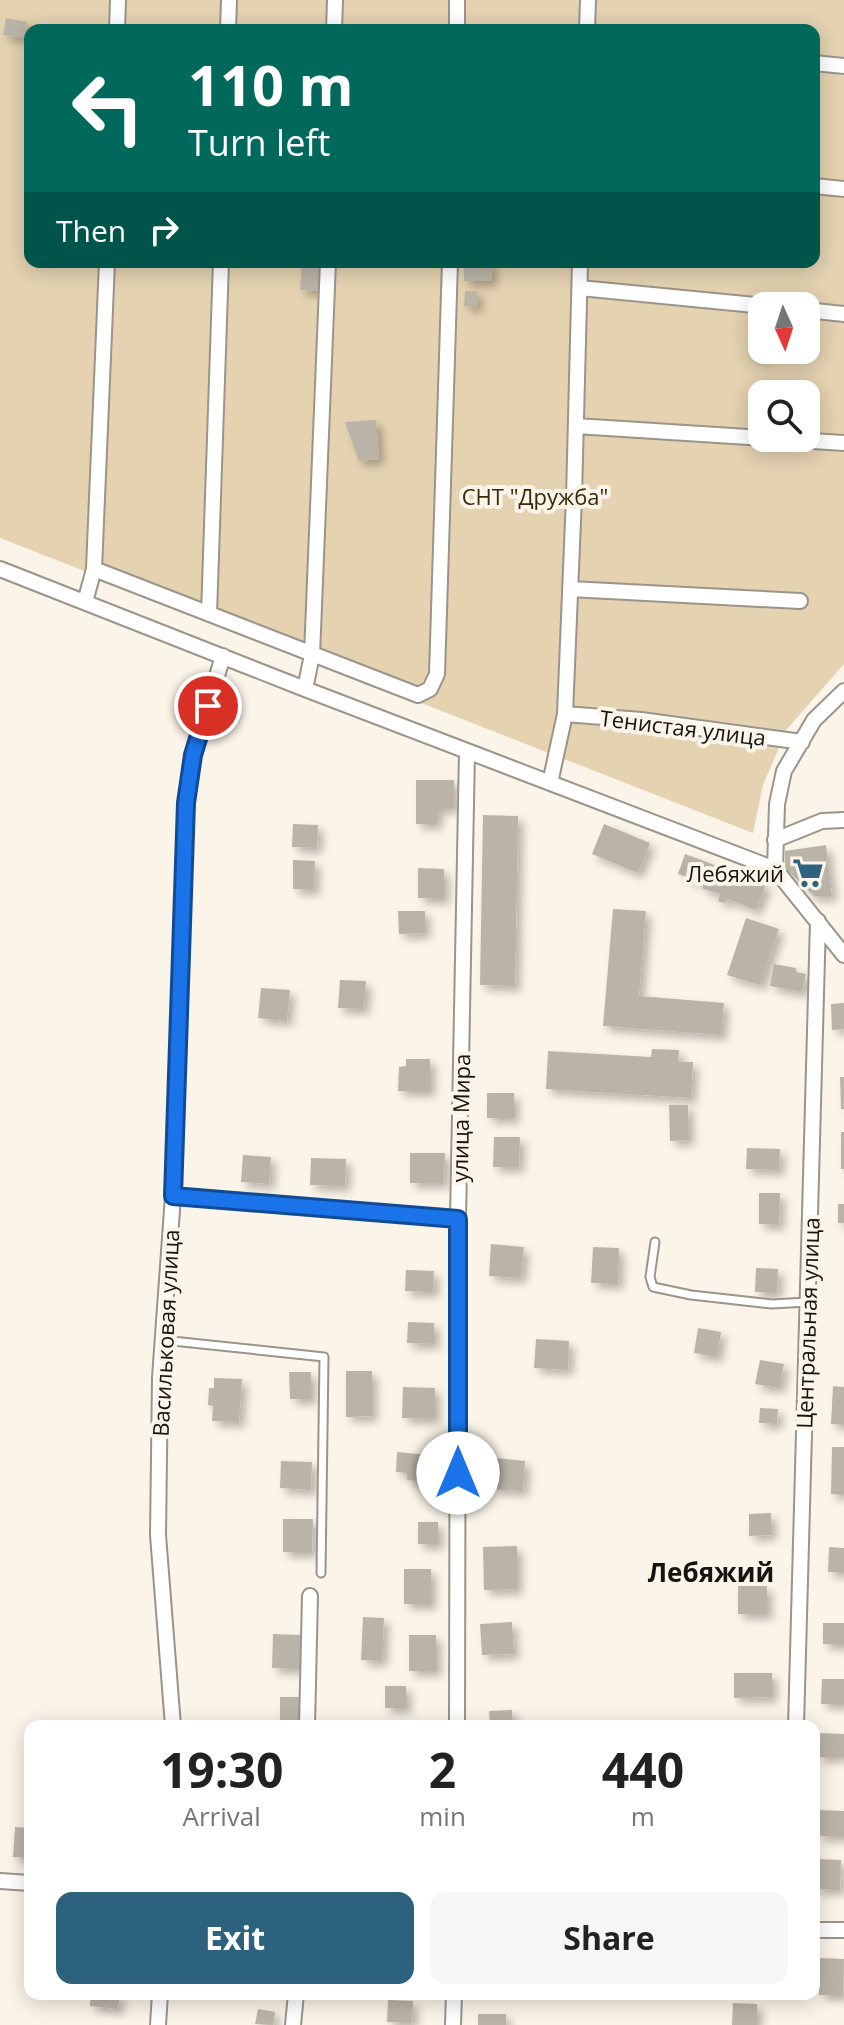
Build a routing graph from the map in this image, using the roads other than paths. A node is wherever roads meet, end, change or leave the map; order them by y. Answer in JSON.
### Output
{"nodes":[{"id":1,"x":118,"y":0,"type":"edge"},
{"id":2,"x":229,"y":0,"type":"edge"},
{"id":3,"x":335,"y":0,"type":"edge"},
{"id":4,"x":457,"y":0,"type":"edge"},
{"id":5,"x":588,"y":0,"type":"edge"},
{"id":6,"x":117,"y":24,"type":"edge"},
{"id":7,"x":228,"y":24,"type":"edge"},
{"id":8,"x":334,"y":24,"type":"edge"},
{"id":9,"x":457,"y":24,"type":"edge"},
{"id":10,"x":587,"y":24,"type":"edge"},
{"id":11,"x":820,"y":64,"type":"edge"},
{"id":12,"x":844,"y":66,"type":"edge"},
{"id":13,"x":820,"y":187,"type":"edge"},
{"id":14,"x":844,"y":189,"type":"edge"},
{"id":15,"x":107,"y":268,"type":"edge"},
{"id":16,"x":221,"y":268,"type":"edge"},
{"id":17,"x":328,"y":268,"type":"edge"},
{"id":18,"x":450,"y":268,"type":"edge"},
{"id":19,"x":580,"y":268,"type":"edge"},
{"id":20,"x":580,"y":288,"type":"junction"},
{"id":21,"x":748,"y":304,"type":"edge"},
{"id":22,"x":820,"y":311,"type":"edge"},
{"id":23,"x":844,"y":314,"type":"edge"},
{"id":24,"x":576,"y":426,"type":"junction"},
{"id":25,"x":844,"y":443,"type":"edge"},
{"id":26,"x":0,"y":569,"type":"edge"},
{"id":27,"x":94,"y":569,"type":"junction"},
{"id":28,"x":570,"y":589,"type":"junction"},
{"id":29,"x":800,"y":601,"type":"dead end"},
{"id":30,"x":85,"y":602,"type":"junction"},
{"id":31,"x":209,"y":614,"type":"junction"},
{"id":32,"x":312,"y":655,"type":"junction"},
{"id":33,"x":223,"y":656,"type":"junction"},
{"id":34,"x":305,"y":689,"type":"junction"},
{"id":35,"x":844,"y":691,"type":"edge"},
{"id":36,"x":565,"y":714,"type":"junction"},
{"id":37,"x":802,"y":742,"type":"junction"},
{"id":38,"x":467,"y":751,"type":"junction"},
{"id":39,"x":550,"y":783,"type":"junction"},
{"id":40,"x":844,"y":820,"type":"edge"},
{"id":41,"x":775,"y":840,"type":"junction"},
{"id":42,"x":775,"y":869,"type":"junction"},
{"id":43,"x":818,"y":921,"type":"junction"},
{"id":44,"x":844,"y":955,"type":"edge"},
{"id":45,"x":173,"y":1196,"type":"junction"},
{"id":46,"x":458,"y":1219,"type":"junction"},
{"id":47,"x":655,"y":1242,"type":"dead end"},
{"id":48,"x":808,"y":1302,"type":"junction"},
{"id":49,"x":162,"y":1340,"type":"junction"},
{"id":50,"x":321,"y":1573,"type":"dead end"},
{"id":51,"x":310,"y":1596,"type":"dead end"},
{"id":52,"x":173,"y":1720,"type":"edge"},
{"id":53,"x":307,"y":1720,"type":"edge"},
{"id":54,"x":457,"y":1720,"type":"edge"},
{"id":55,"x":796,"y":1720,"type":"edge"},
{"id":56,"x":0,"y":1881,"type":"edge"},
{"id":57,"x":24,"y":1883,"type":"edge"},
{"id":58,"x":820,"y":1930,"type":"edge"},
{"id":59,"x":844,"y":1930,"type":"edge"},
{"id":60,"x":160,"y":2000,"type":"edge"},
{"id":61,"x":295,"y":2000,"type":"edge"},
{"id":62,"x":454,"y":2000,"type":"edge"},
{"id":63,"x":158,"y":2025,"type":"edge"},
{"id":64,"x":293,"y":2025,"type":"edge"},
{"id":65,"x":453,"y":2025,"type":"edge"}],
"edges":[{"from":1,"to":6,"type":"street"},
{"from":2,"to":7,"type":"street"},
{"from":3,"to":8,"type":"street"},
{"from":4,"to":9,"type":"street"},
{"from":5,"to":10,"type":"street"},
{"from":11,"to":12,"type":"street"},
{"from":13,"to":14,"type":"street"},
{"from":15,"to":27,"type":"street"},
{"from":16,"to":31,"type":"street"},
{"from":17,"to":32,"type":"street"},
{"from":18,"to":32,"type":"street"},
{"from":19,"to":20,"type":"street"},
{"from":20,"to":21,"type":"street"},
{"from":20,"to":24,"type":"street"},
{"from":22,"to":23,"type":"street"},
{"from":24,"to":25,"type":"street"},
{"from":24,"to":28,"type":"street"},
{"from":26,"to":30,"type":"street"},
{"from":27,"to":30,"type":"street"},
{"from":27,"to":31,"type":"street"},
{"from":28,"to":29,"type":"street"},
{"from":28,"to":36,"type":"street"},
{"from":30,"to":33,"type":"street"},
{"from":31,"to":32,"type":"street"},
{"from":32,"to":34,"type":"street"},
{"from":33,"to":34,"type":"street"},
{"from":33,"to":45,"type":"street","name":"Васильковая улица"},
{"from":34,"to":38,"type":"street"},
{"from":35,"to":37,"type":"street"},
{"from":36,"to":37,"type":"street","name":"Тенистая улица"},
{"from":36,"to":39,"type":"street"},
{"from":37,"to":41,"type":"street"},
{"from":38,"to":39,"type":"street"},
{"from":38,"to":46,"type":"street","name":"улица Мира"},
{"from":39,"to":42,"type":"street"},
{"from":40,"to":41,"type":"street"},
{"from":41,"to":42,"type":"street"},
{"from":42,"to":43,"type":"street"},
{"from":43,"to":44,"type":"street"},
{"from":43,"to":48,"type":"street","name":"Центральная улица"},
{"from":45,"to":46,"type":"street"},
{"from":45,"to":49,"type":"street","name":"Васильковая улица"},
{"from":46,"to":54,"type":"street","name":"улица Мира"},
{"from":47,"to":48,"type":"lane"},
{"from":48,"to":55,"type":"street","name":"Центральная улица"},
{"from":49,"to":50,"type":"lane"},
{"from":49,"to":52,"type":"street","name":"Васильковая улица"},
{"from":51,"to":53,"type":"street"},
{"from":56,"to":57,"type":"street"},
{"from":58,"to":59,"type":"street"},
{"from":60,"to":63,"type":"street"},
{"from":61,"to":64,"type":"street"},
{"from":62,"to":65,"type":"street"}]}
